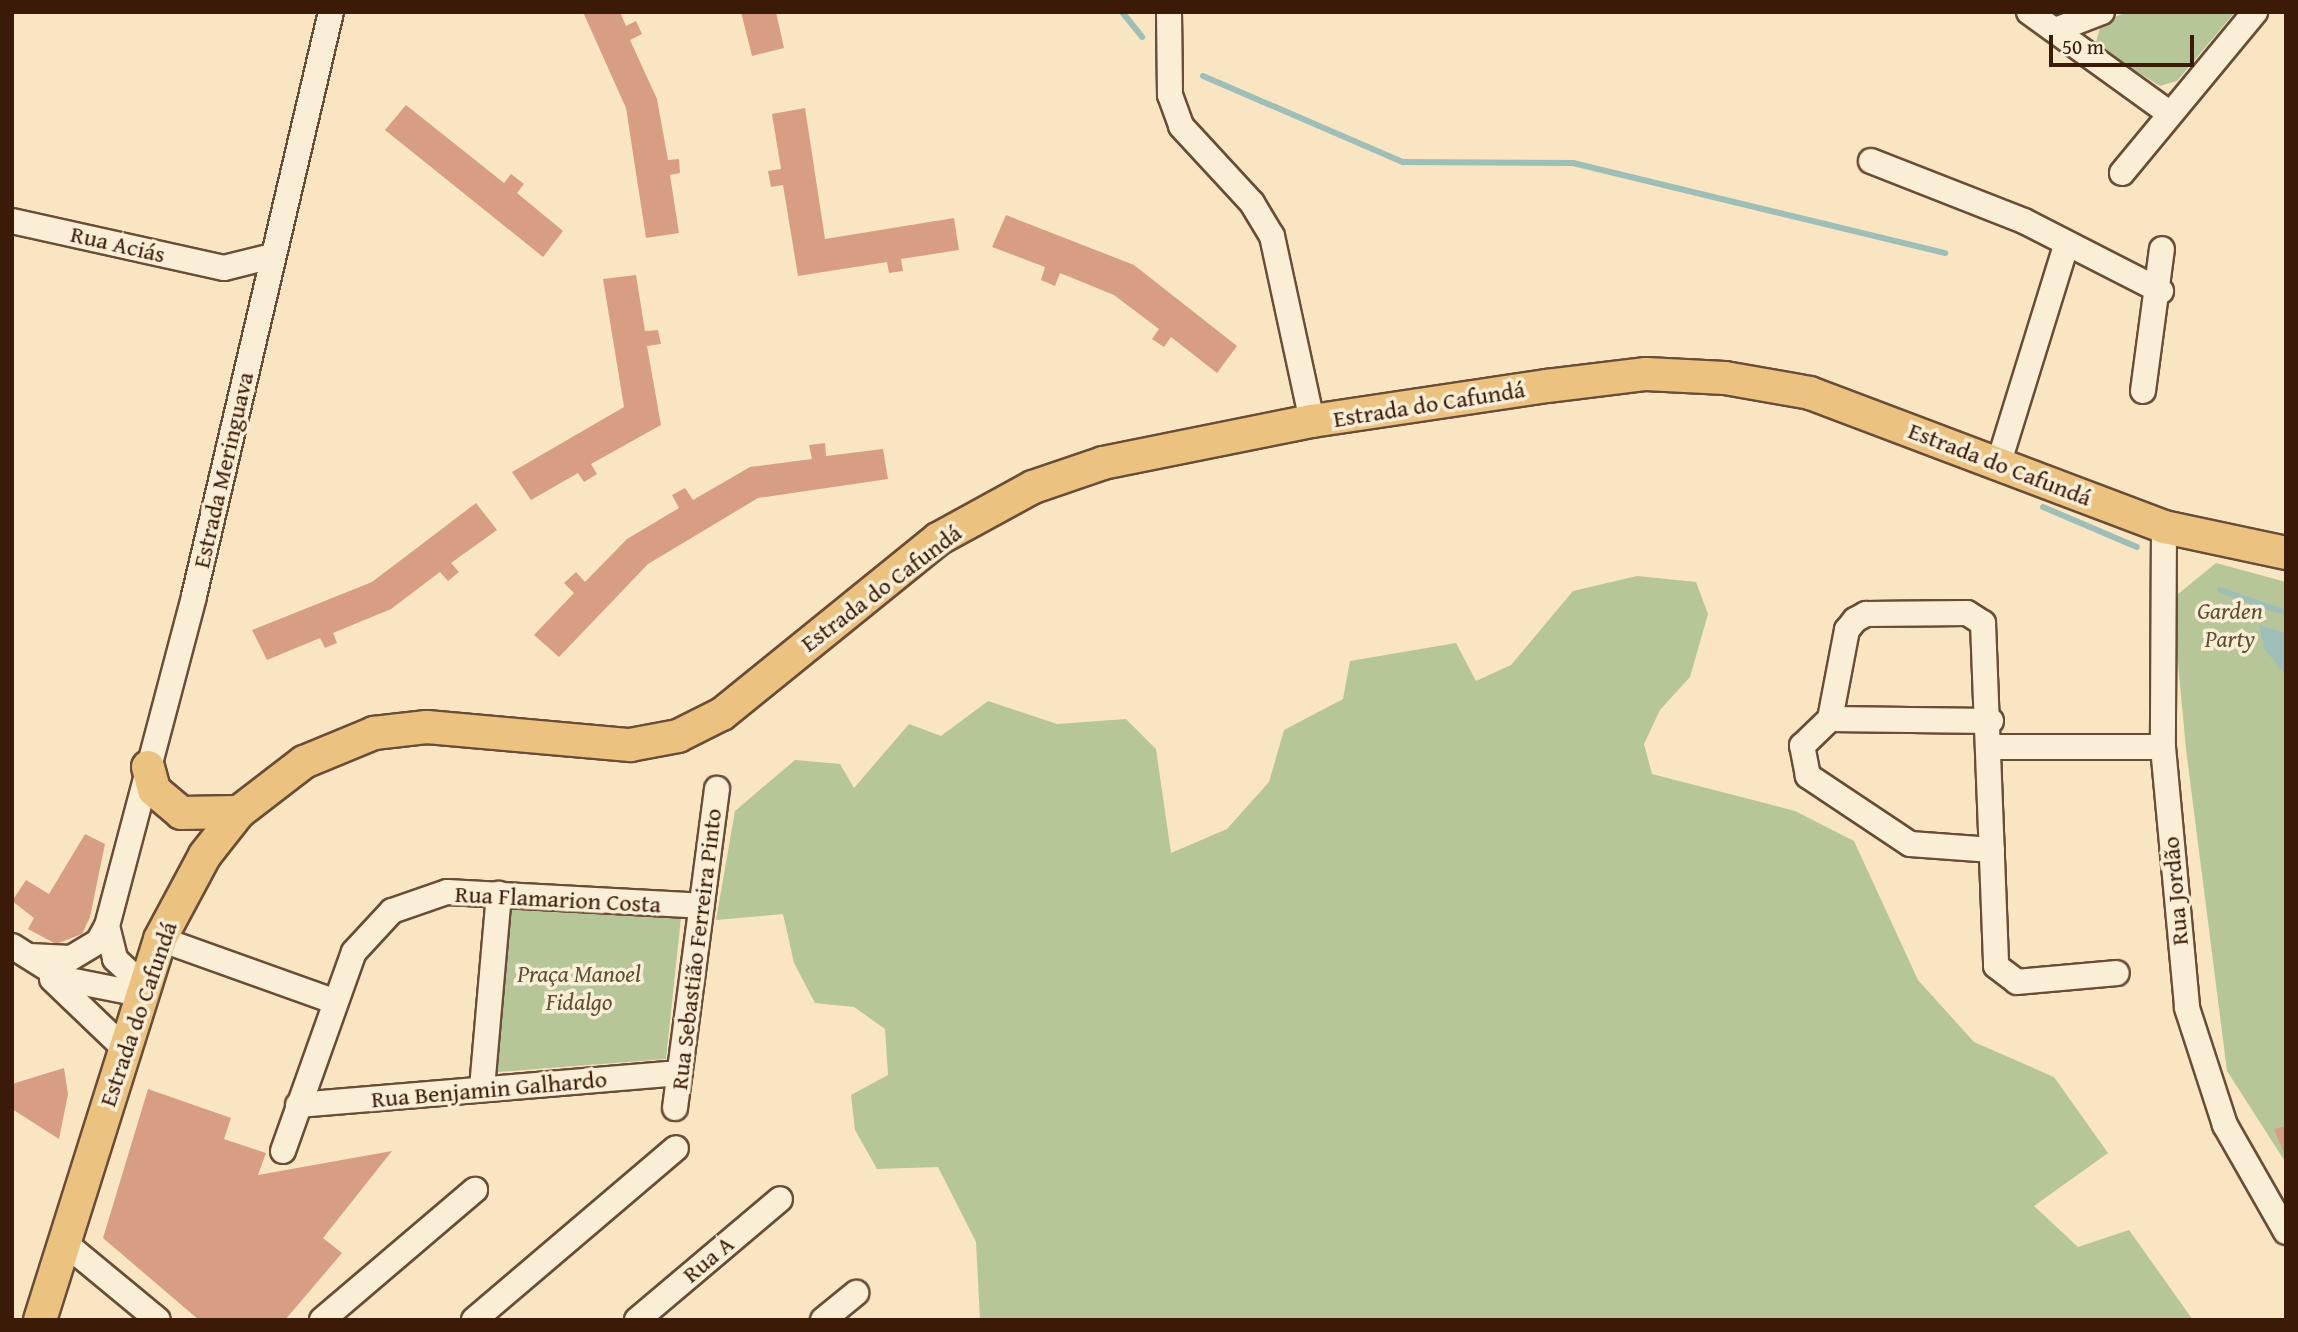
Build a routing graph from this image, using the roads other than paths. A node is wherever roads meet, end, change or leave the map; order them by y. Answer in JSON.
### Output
{"nodes":[{"id":1,"x":331,"y":12,"type":"edge"},
{"id":2,"x":1169,"y":12,"type":"edge"},
{"id":3,"x":2029,"y":12,"type":"edge"},
{"id":4,"x":2102,"y":12,"type":"edge"},
{"id":5,"x":2255,"y":12,"type":"edge"},
{"id":6,"x":2058,"y":29,"type":"junction"},
{"id":7,"x":2169,"y":113,"type":"junction"},
{"id":8,"x":1871,"y":161,"type":"dead end"},
{"id":9,"x":2122,"y":173,"type":"dead end"},
{"id":10,"x":12,"y":221,"type":"edge"},
{"id":11,"x":2066,"y":246,"type":"junction"},
{"id":12,"x":2162,"y":249,"type":"dead end"},
{"id":13,"x":272,"y":257,"type":"junction"},
{"id":14,"x":223,"y":268,"type":"junction"},
{"id":15,"x":2161,"y":291,"type":"junction"},
{"id":16,"x":261,"y":306,"type":"junction"},
{"id":17,"x":2143,"y":391,"type":"dead end"},
{"id":18,"x":1312,"y":421,"type":"junction"},
{"id":19,"x":1999,"y":462,"type":"junction"},
{"id":20,"x":2164,"y":527,"type":"junction"},
{"id":21,"x":2286,"y":553,"type":"edge"},
{"id":22,"x":1830,"y":719,"type":"junction"},
{"id":23,"x":1991,"y":721,"type":"junction"},
{"id":24,"x":1992,"y":747,"type":"junction"},
{"id":25,"x":2163,"y":747,"type":"junction"},
{"id":26,"x":148,"y":767,"type":"junction"},
{"id":27,"x":717,"y":789,"type":"dead end"},
{"id":28,"x":239,"y":812,"type":"junction"},
{"id":29,"x":1992,"y":850,"type":"junction"},
{"id":30,"x":499,"y":894,"type":"junction"},
{"id":31,"x":702,"y":906,"type":"junction"},
{"id":32,"x":107,"y":926,"type":"junction"},
{"id":33,"x":160,"y":939,"type":"junction"},
{"id":34,"x":21,"y":951,"type":"edge"},
{"id":35,"x":2116,"y":973,"type":"dead end"},
{"id":36,"x":141,"y":990,"type":"junction"},
{"id":37,"x":333,"y":1001,"type":"junction"},
{"id":38,"x":123,"y":1047,"type":"junction"},
{"id":39,"x":680,"y":1073,"type":"junction"},
{"id":40,"x":482,"y":1088,"type":"junction"},
{"id":41,"x":298,"y":1105,"type":"junction"},
{"id":42,"x":675,"y":1108,"type":"dead end"},
{"id":43,"x":676,"y":1147,"type":"dead end"},
{"id":44,"x":283,"y":1151,"type":"dead end"},
{"id":45,"x":475,"y":1190,"type":"dead end"},
{"id":46,"x":780,"y":1199,"type":"dead end"},
{"id":47,"x":2286,"y":1232,"type":"edge"},
{"id":48,"x":66,"y":1244,"type":"junction"},
{"id":49,"x":856,"y":1293,"type":"dead end"},
{"id":50,"x":40,"y":1320,"type":"edge"},
{"id":51,"x":159,"y":1320,"type":"edge"},
{"id":52,"x":322,"y":1320,"type":"edge"},
{"id":53,"x":474,"y":1320,"type":"edge"},
{"id":54,"x":637,"y":1320,"type":"edge"},
{"id":55,"x":824,"y":1320,"type":"edge"}],
"edges":[{"from":1,"to":13,"type":"street","name":"Estrada Meringuava"},
{"from":2,"to":18,"type":"street"},
{"from":3,"to":6,"type":"street"},
{"from":4,"to":6,"type":"street"},
{"from":5,"to":7,"type":"street"},
{"from":6,"to":7,"type":"street"},
{"from":7,"to":9,"type":"street"},
{"from":8,"to":11,"type":"street"},
{"from":10,"to":14,"type":"street","name":"Rua Aciás"},
{"from":11,"to":15,"type":"street"},
{"from":11,"to":19,"type":"street"},
{"from":12,"to":15,"type":"street"},
{"from":13,"to":14,"type":"street","name":"Rua Aciás"},
{"from":13,"to":16,"type":"street","name":"Estrada Meringuava"},
{"from":14,"to":16,"type":"street"},
{"from":15,"to":17,"type":"street"},
{"from":16,"to":26,"type":"street","name":"Estrada Meringuava"},
{"from":18,"to":19,"type":"main road","name":"Estrada do Cafundá"},
{"from":18,"to":28,"type":"main road","name":"Estrada do Cafundá"},
{"from":19,"to":20,"type":"main road","name":"Estrada do Cafundá"},
{"from":20,"to":21,"type":"main road","name":"Estrada do Cafundá"},
{"from":20,"to":25,"type":"street","name":"Rua Jordão"},
{"from":22,"to":23,"type":"street"},
{"from":22,"to":23,"type":"street"},
{"from":22,"to":29,"type":"street"},
{"from":23,"to":24,"type":"street"},
{"from":24,"to":25,"type":"street"},
{"from":24,"to":29,"type":"street"},
{"from":25,"to":47,"type":"street","name":"Rua Jordão"},
{"from":26,"to":28,"type":"main road"},
{"from":26,"to":32,"type":"street","name":"Estrada Meringuava"},
{"from":27,"to":31,"type":"street","name":"Rua Sebastião Ferreira Pinto"},
{"from":28,"to":33,"type":"main road","name":"Estrada do Cafundá"},
{"from":29,"to":35,"type":"street"},
{"from":30,"to":31,"type":"street","name":"Rua Flamarion Costa"},
{"from":30,"to":37,"type":"street","name":"Rua Flamarion Costa"},
{"from":30,"to":40,"type":"street"},
{"from":31,"to":39,"type":"street","name":"Rua Sebastião Ferreira Pinto"},
{"from":32,"to":34,"type":"street","name":"Estrada Meringuava"},
{"from":32,"to":36,"type":"street"},
{"from":33,"to":36,"type":"main road","name":"Estrada do Cafundá"},
{"from":33,"to":37,"type":"street"},
{"from":34,"to":36,"type":"street"},
{"from":34,"to":38,"type":"street"},
{"from":36,"to":38,"type":"main road","name":"Estrada do Cafundá"},
{"from":37,"to":41,"type":"street","name":"Rua Flamarion Costa"},
{"from":38,"to":48,"type":"main road","name":"Estrada do Cafundá"},
{"from":39,"to":40,"type":"street","name":"Rua Benjamin Galhardo"},
{"from":39,"to":42,"type":"street","name":"Rua Sebastião Ferreira Pinto"},
{"from":40,"to":41,"type":"street","name":"Rua Benjamin Galhardo"},
{"from":41,"to":44,"type":"street","name":"Rua Flamarion Costa"},
{"from":43,"to":53,"type":"street"},
{"from":45,"to":52,"type":"street"},
{"from":46,"to":54,"type":"street","name":"Rua A"},
{"from":48,"to":50,"type":"main road","name":"Estrada do Cafundá"},
{"from":48,"to":51,"type":"street"},
{"from":49,"to":55,"type":"street"}]}
